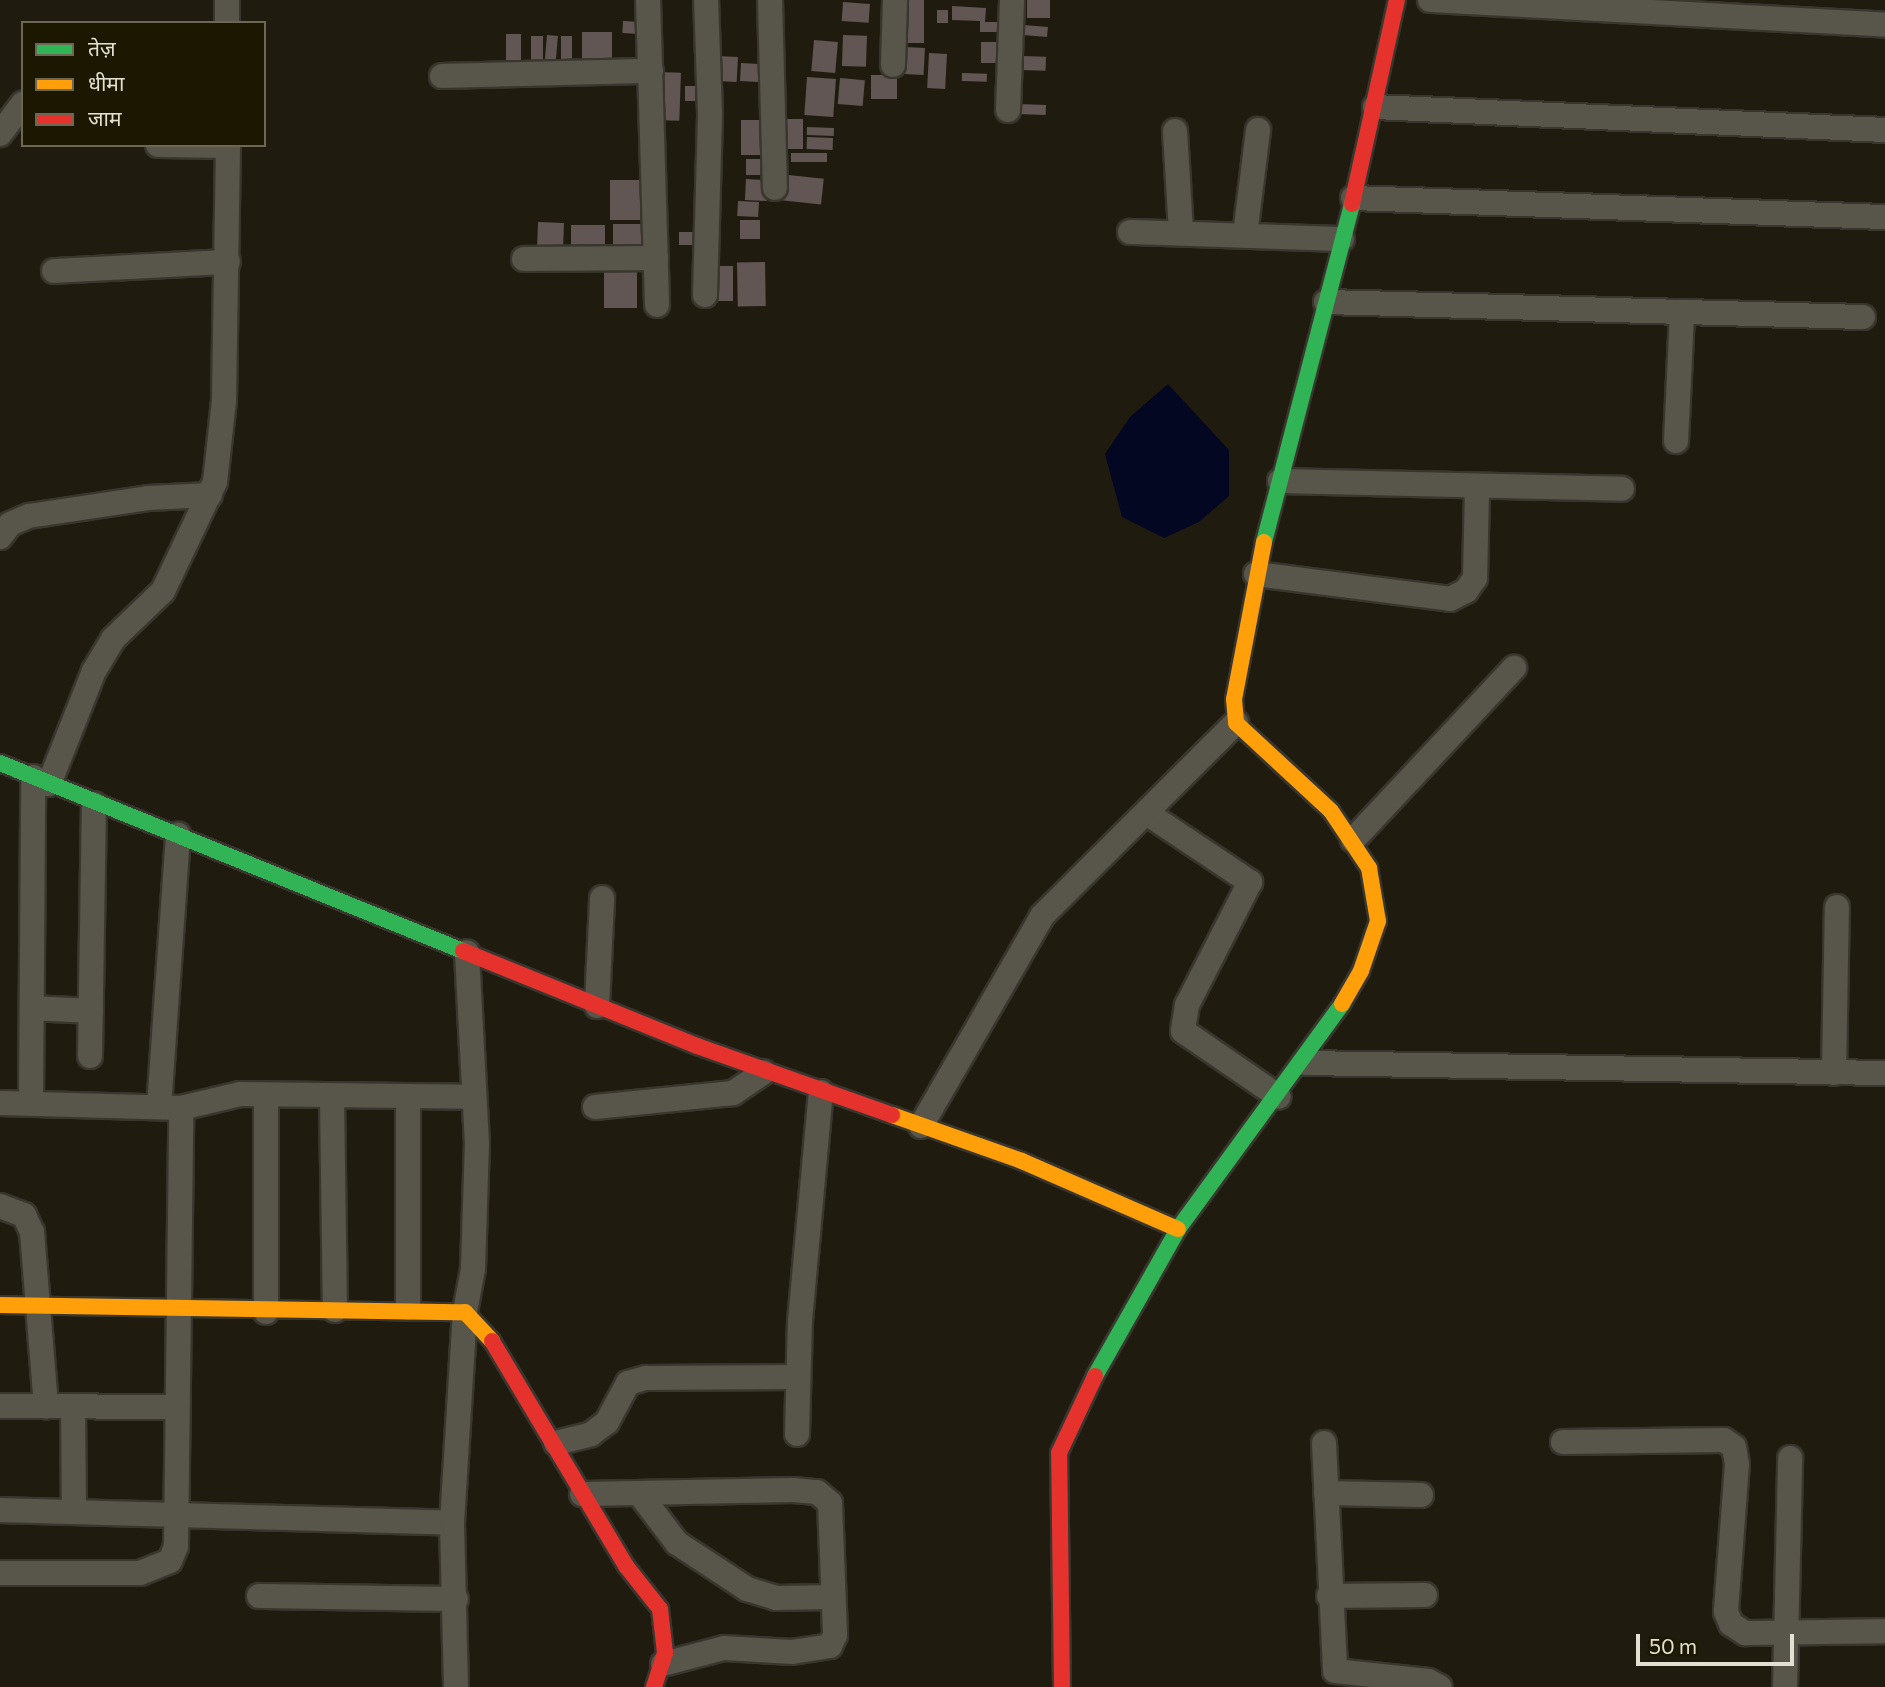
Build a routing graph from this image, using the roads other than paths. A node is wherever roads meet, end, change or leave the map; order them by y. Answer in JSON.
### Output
{"nodes":[{"id":1,"x":227,"y":0,"type":"edge"},
{"id":2,"x":648,"y":0,"type":"edge"},
{"id":3,"x":706,"y":0,"type":"edge"},
{"id":4,"x":770,"y":0,"type":"edge"},
{"id":5,"x":895,"y":0,"type":"edge"},
{"id":6,"x":1012,"y":0,"type":"edge"},
{"id":7,"x":1398,"y":0,"type":"edge"},
{"id":8,"x":1430,"y":0,"type":"edge"},
{"id":9,"x":227,"y":21,"type":"edge"},
{"id":10,"x":1885,"y":25,"type":"edge"},
{"id":11,"x":893,"y":65,"type":"dead end"},
{"id":12,"x":651,"y":71,"type":"junction"},
{"id":13,"x":442,"y":76,"type":"dead end"},
{"id":14,"x":21,"y":107,"type":"edge"},
{"id":15,"x":1375,"y":107,"type":"junction"},
{"id":16,"x":1009,"y":110,"type":"dead end"},
{"id":17,"x":1258,"y":130,"type":"dead end"},
{"id":18,"x":1885,"y":130,"type":"edge"},
{"id":19,"x":1175,"y":131,"type":"dead end"},
{"id":20,"x":0,"y":134,"type":"edge"},
{"id":21,"x":228,"y":147,"type":"edge"},
{"id":22,"x":775,"y":188,"type":"dead end"},
{"id":23,"x":1353,"y":198,"type":"junction"},
{"id":24,"x":1885,"y":217,"type":"edge"},
{"id":25,"x":1130,"y":232,"type":"dead end"},
{"id":26,"x":1181,"y":233,"type":"junction"},
{"id":27,"x":1245,"y":235,"type":"junction"},
{"id":28,"x":1342,"y":239,"type":"junction"},
{"id":29,"x":656,"y":258,"type":"junction"},
{"id":30,"x":524,"y":259,"type":"dead end"},
{"id":31,"x":228,"y":262,"type":"junction"},
{"id":32,"x":54,"y":271,"type":"dead end"},
{"id":33,"x":705,"y":295,"type":"dead end"},
{"id":34,"x":1326,"y":302,"type":"junction"},
{"id":35,"x":657,"y":305,"type":"dead end"},
{"id":36,"x":1682,"y":312,"type":"junction"},
{"id":37,"x":1863,"y":317,"type":"dead end"},
{"id":38,"x":1676,"y":441,"type":"dead end"},
{"id":39,"x":1280,"y":481,"type":"junction"},
{"id":40,"x":1477,"y":489,"type":"junction"},
{"id":41,"x":1622,"y":489,"type":"dead end"},
{"id":42,"x":210,"y":495,"type":"junction"},
{"id":43,"x":0,"y":537,"type":"edge"},
{"id":44,"x":1256,"y":574,"type":"junction"},
{"id":45,"x":1514,"y":668,"type":"dead end"},
{"id":46,"x":1236,"y":723,"type":"junction"},
{"id":47,"x":0,"y":763,"type":"edge"},
{"id":48,"x":41,"y":781,"type":"junction"},
{"id":49,"x":94,"y":804,"type":"junction"},
{"id":50,"x":1148,"y":814,"type":"junction"},
{"id":51,"x":178,"y":835,"type":"junction"},
{"id":52,"x":1353,"y":840,"type":"junction"},
{"id":53,"x":602,"y":898,"type":"dead end"},
{"id":54,"x":1837,"y":907,"type":"dead end"},
{"id":55,"x":467,"y":952,"type":"junction"},
{"id":56,"x":597,"y":1006,"type":"junction"},
{"id":57,"x":32,"y":1008,"type":"junction"},
{"id":58,"x":91,"y":1011,"type":"junction"},
{"id":59,"x":90,"y":1056,"type":"dead end"},
{"id":60,"x":1305,"y":1063,"type":"junction"},
{"id":61,"x":764,"y":1072,"type":"junction"},
{"id":62,"x":1834,"y":1073,"type":"junction"},
{"id":63,"x":1885,"y":1073,"type":"edge"},
{"id":64,"x":821,"y":1092,"type":"junction"},
{"id":65,"x":266,"y":1095,"type":"junction"},
{"id":66,"x":471,"y":1097,"type":"junction"},
{"id":67,"x":1279,"y":1097,"type":"junction"},
{"id":68,"x":332,"y":1098,"type":"junction"},
{"id":69,"x":408,"y":1098,"type":"junction"},
{"id":70,"x":0,"y":1103,"type":"edge"},
{"id":71,"x":31,"y":1103,"type":"junction"},
{"id":72,"x":595,"y":1107,"type":"dead end"},
{"id":73,"x":170,"y":1108,"type":"junction"},
{"id":74,"x":922,"y":1126,"type":"junction"},
{"id":75,"x":0,"y":1206,"type":"edge"},
{"id":76,"x":1178,"y":1229,"type":"junction"},
{"id":77,"x":0,"y":1305,"type":"edge"},
{"id":78,"x":40,"y":1306,"type":"junction"},
{"id":79,"x":175,"y":1307,"type":"junction"},
{"id":80,"x":408,"y":1308,"type":"junction"},
{"id":81,"x":335,"y":1310,"type":"junction"},
{"id":82,"x":266,"y":1312,"type":"junction"},
{"id":83,"x":465,"y":1312,"type":"junction"},
{"id":84,"x":797,"y":1377,"type":"junction"},
{"id":85,"x":0,"y":1406,"type":"edge"},
{"id":86,"x":46,"y":1406,"type":"junction"},
{"id":87,"x":73,"y":1406,"type":"junction"},
{"id":88,"x":174,"y":1407,"type":"junction"},
{"id":89,"x":797,"y":1434,"type":"dead end"},
{"id":90,"x":1563,"y":1442,"type":"dead end"},
{"id":91,"x":556,"y":1443,"type":"junction"},
{"id":92,"x":1324,"y":1443,"type":"dead end"},
{"id":93,"x":1790,"y":1458,"type":"dead end"},
{"id":94,"x":639,"y":1493,"type":"junction"},
{"id":95,"x":1326,"y":1493,"type":"junction"},
{"id":96,"x":583,"y":1494,"type":"junction"},
{"id":97,"x":1421,"y":1495,"type":"dead end"},
{"id":98,"x":0,"y":1510,"type":"edge"},
{"id":99,"x":74,"y":1512,"type":"junction"},
{"id":100,"x":176,"y":1516,"type":"junction"},
{"id":101,"x":453,"y":1523,"type":"junction"},
{"id":102,"x":0,"y":1573,"type":"edge"},
{"id":103,"x":1425,"y":1595,"type":"dead end"},
{"id":104,"x":259,"y":1596,"type":"dead end"},
{"id":105,"x":1329,"y":1596,"type":"junction"},
{"id":106,"x":833,"y":1597,"type":"junction"},
{"id":107,"x":457,"y":1599,"type":"junction"},
{"id":108,"x":1787,"y":1631,"type":"junction"},
{"id":109,"x":1885,"y":1631,"type":"edge"},
{"id":110,"x":663,"y":1664,"type":"junction"},
{"id":111,"x":1333,"y":1679,"type":"edge"},
{"id":112,"x":456,"y":1687,"type":"edge"},
{"id":113,"x":654,"y":1687,"type":"edge"},
{"id":114,"x":1062,"y":1687,"type":"edge"},
{"id":115,"x":1440,"y":1687,"type":"edge"},
{"id":116,"x":1785,"y":1687,"type":"edge"}],
"edges":[{"from":1,"to":9,"type":"street"},
{"from":2,"to":12,"type":"street"},
{"from":3,"to":33,"type":"street"},
{"from":4,"to":22,"type":"street"},
{"from":5,"to":11,"type":"street"},
{"from":6,"to":16,"type":"street"},
{"from":7,"to":15,"type":"street"},
{"from":8,"to":10,"type":"street"},
{"from":12,"to":13,"type":"street"},
{"from":12,"to":29,"type":"street"},
{"from":14,"to":20,"type":"street"},
{"from":15,"to":18,"type":"street"},
{"from":15,"to":23,"type":"street"},
{"from":17,"to":27,"type":"street"},
{"from":19,"to":26,"type":"street"},
{"from":21,"to":31,"type":"street"},
{"from":23,"to":24,"type":"street"},
{"from":23,"to":28,"type":"street"},
{"from":25,"to":26,"type":"street"},
{"from":26,"to":27,"type":"street"},
{"from":27,"to":28,"type":"street"},
{"from":28,"to":34,"type":"street"},
{"from":29,"to":30,"type":"street"},
{"from":29,"to":35,"type":"street"},
{"from":31,"to":32,"type":"street"},
{"from":31,"to":42,"type":"street"},
{"from":34,"to":36,"type":"street"},
{"from":34,"to":39,"type":"street"},
{"from":36,"to":37,"type":"street"},
{"from":36,"to":38,"type":"street"},
{"from":39,"to":40,"type":"street"},
{"from":39,"to":44,"type":"street"},
{"from":40,"to":41,"type":"street"},
{"from":40,"to":44,"type":"street"},
{"from":42,"to":43,"type":"street"},
{"from":42,"to":48,"type":"street"},
{"from":44,"to":46,"type":"street"},
{"from":45,"to":52,"type":"street"},
{"from":46,"to":50,"type":"street"},
{"from":46,"to":52,"type":"street"},
{"from":47,"to":48,"type":"street"},
{"from":48,"to":49,"type":"street"},
{"from":48,"to":57,"type":"street"},
{"from":49,"to":51,"type":"street"},
{"from":49,"to":58,"type":"street"},
{"from":50,"to":67,"type":"street"},
{"from":50,"to":74,"type":"street"},
{"from":51,"to":55,"type":"street"},
{"from":51,"to":73,"type":"street"},
{"from":52,"to":60,"type":"street"},
{"from":53,"to":56,"type":"street"},
{"from":54,"to":62,"type":"street"},
{"from":55,"to":56,"type":"street"},
{"from":55,"to":66,"type":"street"},
{"from":56,"to":61,"type":"street"},
{"from":57,"to":58,"type":"street"},
{"from":57,"to":71,"type":"street"},
{"from":58,"to":59,"type":"street"},
{"from":60,"to":62,"type":"street"},
{"from":60,"to":67,"type":"street"},
{"from":61,"to":64,"type":"street"},
{"from":61,"to":72,"type":"street"},
{"from":62,"to":63,"type":"street"},
{"from":64,"to":74,"type":"street"},
{"from":64,"to":84,"type":"street"},
{"from":65,"to":68,"type":"street"},
{"from":65,"to":73,"type":"street"},
{"from":65,"to":82,"type":"street"},
{"from":66,"to":69,"type":"street"},
{"from":66,"to":83,"type":"street"},
{"from":67,"to":76,"type":"street"},
{"from":68,"to":69,"type":"street"},
{"from":68,"to":81,"type":"street"},
{"from":69,"to":80,"type":"street"},
{"from":70,"to":71,"type":"street"},
{"from":71,"to":73,"type":"street"},
{"from":73,"to":79,"type":"street"},
{"from":74,"to":76,"type":"street"},
{"from":75,"to":78,"type":"street"},
{"from":76,"to":114,"type":"street"},
{"from":77,"to":78,"type":"street"},
{"from":78,"to":79,"type":"street"},
{"from":78,"to":86,"type":"street"},
{"from":79,"to":82,"type":"street"},
{"from":79,"to":88,"type":"street"},
{"from":80,"to":81,"type":"street"},
{"from":80,"to":83,"type":"street"},
{"from":81,"to":82,"type":"street"},
{"from":83,"to":91,"type":"street"},
{"from":83,"to":101,"type":"street"},
{"from":84,"to":89,"type":"street"},
{"from":84,"to":91,"type":"street"},
{"from":85,"to":86,"type":"street"},
{"from":86,"to":87,"type":"street"},
{"from":87,"to":88,"type":"street"},
{"from":87,"to":99,"type":"street"},
{"from":88,"to":100,"type":"street"},
{"from":90,"to":108,"type":"street"},
{"from":91,"to":96,"type":"street"},
{"from":92,"to":95,"type":"street"},
{"from":93,"to":108,"type":"street"},
{"from":94,"to":96,"type":"street"},
{"from":94,"to":106,"type":"street"},
{"from":94,"to":106,"type":"street"},
{"from":95,"to":97,"type":"street"},
{"from":95,"to":105,"type":"street"},
{"from":96,"to":110,"type":"street"},
{"from":98,"to":99,"type":"street"},
{"from":99,"to":100,"type":"street"},
{"from":100,"to":101,"type":"street"},
{"from":100,"to":102,"type":"street"},
{"from":101,"to":107,"type":"street"},
{"from":103,"to":105,"type":"street"},
{"from":104,"to":107,"type":"street"},
{"from":105,"to":111,"type":"street"},
{"from":106,"to":110,"type":"street"},
{"from":107,"to":112,"type":"street"},
{"from":108,"to":109,"type":"street"},
{"from":108,"to":116,"type":"street"},
{"from":110,"to":113,"type":"street"},
{"from":111,"to":115,"type":"street"}]}
